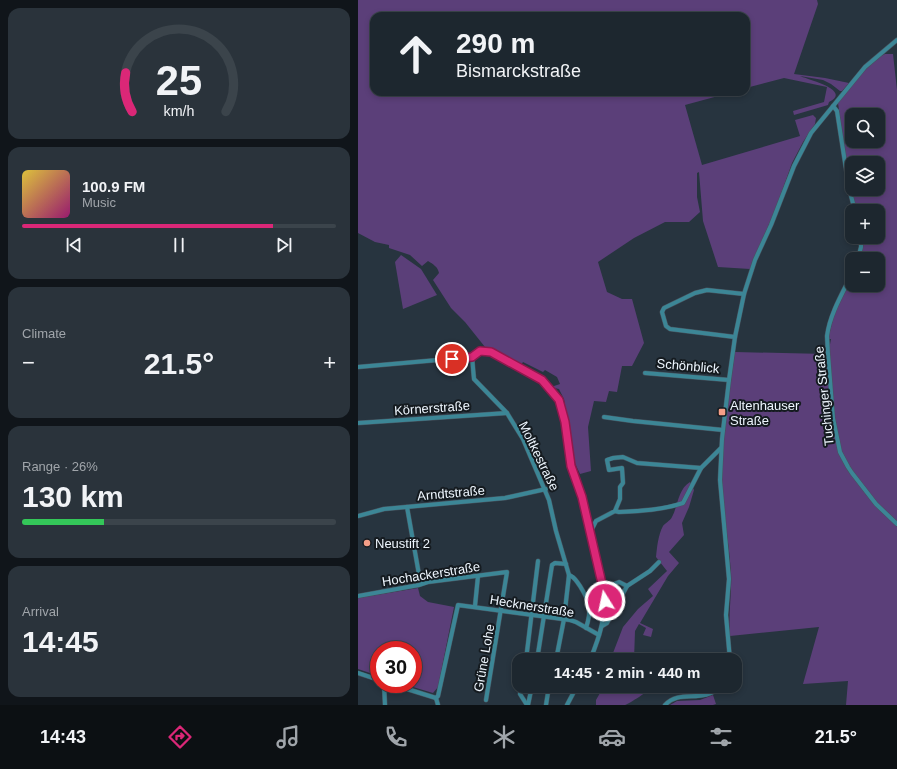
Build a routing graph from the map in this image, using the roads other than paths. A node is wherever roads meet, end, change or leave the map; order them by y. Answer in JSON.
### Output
{"nodes":[{"id":1,"x":897,"y":40,"type":"edge"},
{"id":2,"x":833,"y":106,"type":"junction"},
{"id":3,"x":853,"y":204,"type":"edge"},
{"id":4,"x":845,"y":288,"type":"edge"},
{"id":5,"x":744,"y":294,"type":"junction"},
{"id":6,"x":735,"y":337,"type":"junction"},
{"id":7,"x":472,"y":357,"type":"junction"},
{"id":8,"x":358,"y":367,"type":"edge"},
{"id":9,"x":645,"y":372,"type":"dead end"},
{"id":10,"x":729,"y":380,"type":"junction"},
{"id":11,"x":507,"y":413,"type":"junction"},
{"id":12,"x":604,"y":417,"type":"dead end"},
{"id":13,"x":358,"y":423,"type":"edge"},
{"id":14,"x":723,"y":430,"type":"junction"},
{"id":15,"x":722,"y":448,"type":"junction"},
{"id":16,"x":701,"y":468,"type":"junction"},
{"id":17,"x":546,"y":489,"type":"junction"},
{"id":18,"x":407,"y":507,"type":"junction"},
{"id":19,"x":615,"y":510,"type":"junction"},
{"id":20,"x":358,"y":516,"type":"edge"},
{"id":21,"x":897,"y":524,"type":"edge"},
{"id":22,"x":590,"y":533,"type":"junction"},
{"id":23,"x":538,"y":560,"type":"dead end"},
{"id":24,"x":659,"y":562,"type":"dead end"},
{"id":25,"x":566,"y":564,"type":"junction"},
{"id":26,"x":507,"y":572,"type":"joint"},
{"id":27,"x":569,"y":575,"type":"junction"},
{"id":28,"x":478,"y":576,"type":"junction"},
{"id":29,"x":422,"y":583,"type":"junction"},
{"id":30,"x":627,"y":586,"type":"junction"},
{"id":31,"x":603,"y":588,"type":"junction"},
{"id":32,"x":358,"y":596,"type":"edge"},
{"id":33,"x":475,"y":606,"type":"junction"},
{"id":34,"x":502,"y":610,"type":"junction"},
{"id":35,"x":532,"y":614,"type":"junction"},
{"id":36,"x":544,"y":616,"type":"junction"},
{"id":37,"x":564,"y":619,"type":"junction"},
{"id":38,"x":602,"y":626,"type":"junction"},
{"id":39,"x":586,"y":628,"type":"junction"},
{"id":40,"x":599,"y":635,"type":"junction"},
{"id":41,"x":527,"y":653,"type":"edge"},
{"id":42,"x":538,"y":653,"type":"edge"},
{"id":43,"x":557,"y":653,"type":"edge"},
{"id":44,"x":593,"y":653,"type":"edge"},
{"id":45,"x":729,"y":653,"type":"edge"},
{"id":46,"x":358,"y":673,"type":"edge"},
{"id":47,"x":370,"y":677,"type":"edge"},
{"id":48,"x":384,"y":693,"type":"edge"},
{"id":49,"x":420,"y":693,"type":"edge"},
{"id":50,"x":520,"y":693,"type":"edge"},
{"id":51,"x":530,"y":693,"type":"edge"},
{"id":52,"x":548,"y":693,"type":"edge"},
{"id":53,"x":573,"y":693,"type":"edge"},
{"id":54,"x":711,"y":693,"type":"edge"},
{"id":55,"x":436,"y":698,"type":"junction"},
{"id":56,"x":486,"y":700,"type":"dead end"},
{"id":57,"x":384,"y":705,"type":"edge"},
{"id":58,"x":438,"y":705,"type":"edge"},
{"id":59,"x":527,"y":705,"type":"edge"},
{"id":60,"x":546,"y":705,"type":"edge"},
{"id":61,"x":567,"y":705,"type":"edge"},
{"id":62,"x":665,"y":705,"type":"edge"}],
"edges":[{"from":1,"to":2,"type":"street"},
{"from":2,"to":3,"type":"street"},
{"from":2,"to":5,"type":"street"},
{"from":4,"to":21,"type":"street","name":"Tuchinger Straße"},
{"from":5,"to":6,"type":"street"},
{"from":5,"to":6,"type":"street"},
{"from":6,"to":10,"type":"street"},
{"from":7,"to":8,"type":"street"},
{"from":7,"to":11,"type":"street","name":"Moltkestraße"},
{"from":7,"to":22,"type":"street"},
{"from":9,"to":10,"type":"street","name":"Schönblick"},
{"from":10,"to":14,"type":"street"},
{"from":11,"to":13,"type":"street","name":"Körnerstraße"},
{"from":11,"to":17,"type":"street","name":"Moltkestraße"},
{"from":12,"to":14,"type":"street"},
{"from":14,"to":15,"type":"street"},
{"from":15,"to":16,"type":"street"},
{"from":15,"to":45,"type":"street"},
{"from":16,"to":19,"type":"street"},
{"from":16,"to":19,"type":"street"},
{"from":17,"to":18,"type":"street","name":"Arndtstraße"},
{"from":17,"to":25,"type":"street","name":"Moltkestraße"},
{"from":18,"to":20,"type":"street","name":"Arndtstraße"},
{"from":18,"to":29,"type":"street"},
{"from":19,"to":22,"type":"street"},
{"from":22,"to":31,"type":"street"},
{"from":23,"to":35,"type":"street"},
{"from":24,"to":30,"type":"street"},
{"from":25,"to":27,"type":"street","name":"Moltkestraße"},
{"from":25,"to":36,"type":"street"},
{"from":26,"to":28,"type":"street","name":"Hochackerstraße"},
{"from":26,"to":34,"type":"street","name":"Grüne Lohe"},
{"from":27,"to":37,"type":"street","name":"Moltkestraße"},
{"from":27,"to":39,"type":"street","name":"Moltkestraße"},
{"from":28,"to":29,"type":"street","name":"Hochackerstraße"},
{"from":28,"to":33,"type":"street"},
{"from":29,"to":32,"type":"street","name":"Hochackerstraße"},
{"from":30,"to":31,"type":"street"},
{"from":30,"to":38,"type":"street"},
{"from":31,"to":38,"type":"street"},
{"from":33,"to":34,"type":"street","name":"Hecknerstraße"},
{"from":33,"to":55,"type":"street","name":"Hecknerstraße"},
{"from":34,"to":35,"type":"street","name":"Hecknerstraße"},
{"from":34,"to":56,"type":"street","name":"Grüne Lohe"},
{"from":35,"to":36,"type":"street","name":"Hecknerstraße"},
{"from":35,"to":41,"type":"street"},
{"from":36,"to":37,"type":"street","name":"Hecknerstraße"},
{"from":36,"to":42,"type":"street"},
{"from":37,"to":39,"type":"street","name":"Hecknerstraße"},
{"from":37,"to":43,"type":"street","name":"Moltkestraße"},
{"from":38,"to":40,"type":"street"},
{"from":39,"to":40,"type":"street","name":"Hecknerstraße"},
{"from":40,"to":44,"type":"street"},
{"from":46,"to":47,"type":"street"},
{"from":48,"to":57,"type":"street"},
{"from":49,"to":55,"type":"street"},
{"from":50,"to":59,"type":"street"},
{"from":51,"to":59,"type":"street"},
{"from":52,"to":60,"type":"street"},
{"from":53,"to":61,"type":"street"},
{"from":54,"to":62,"type":"street"},
{"from":55,"to":58,"type":"street"}]}
